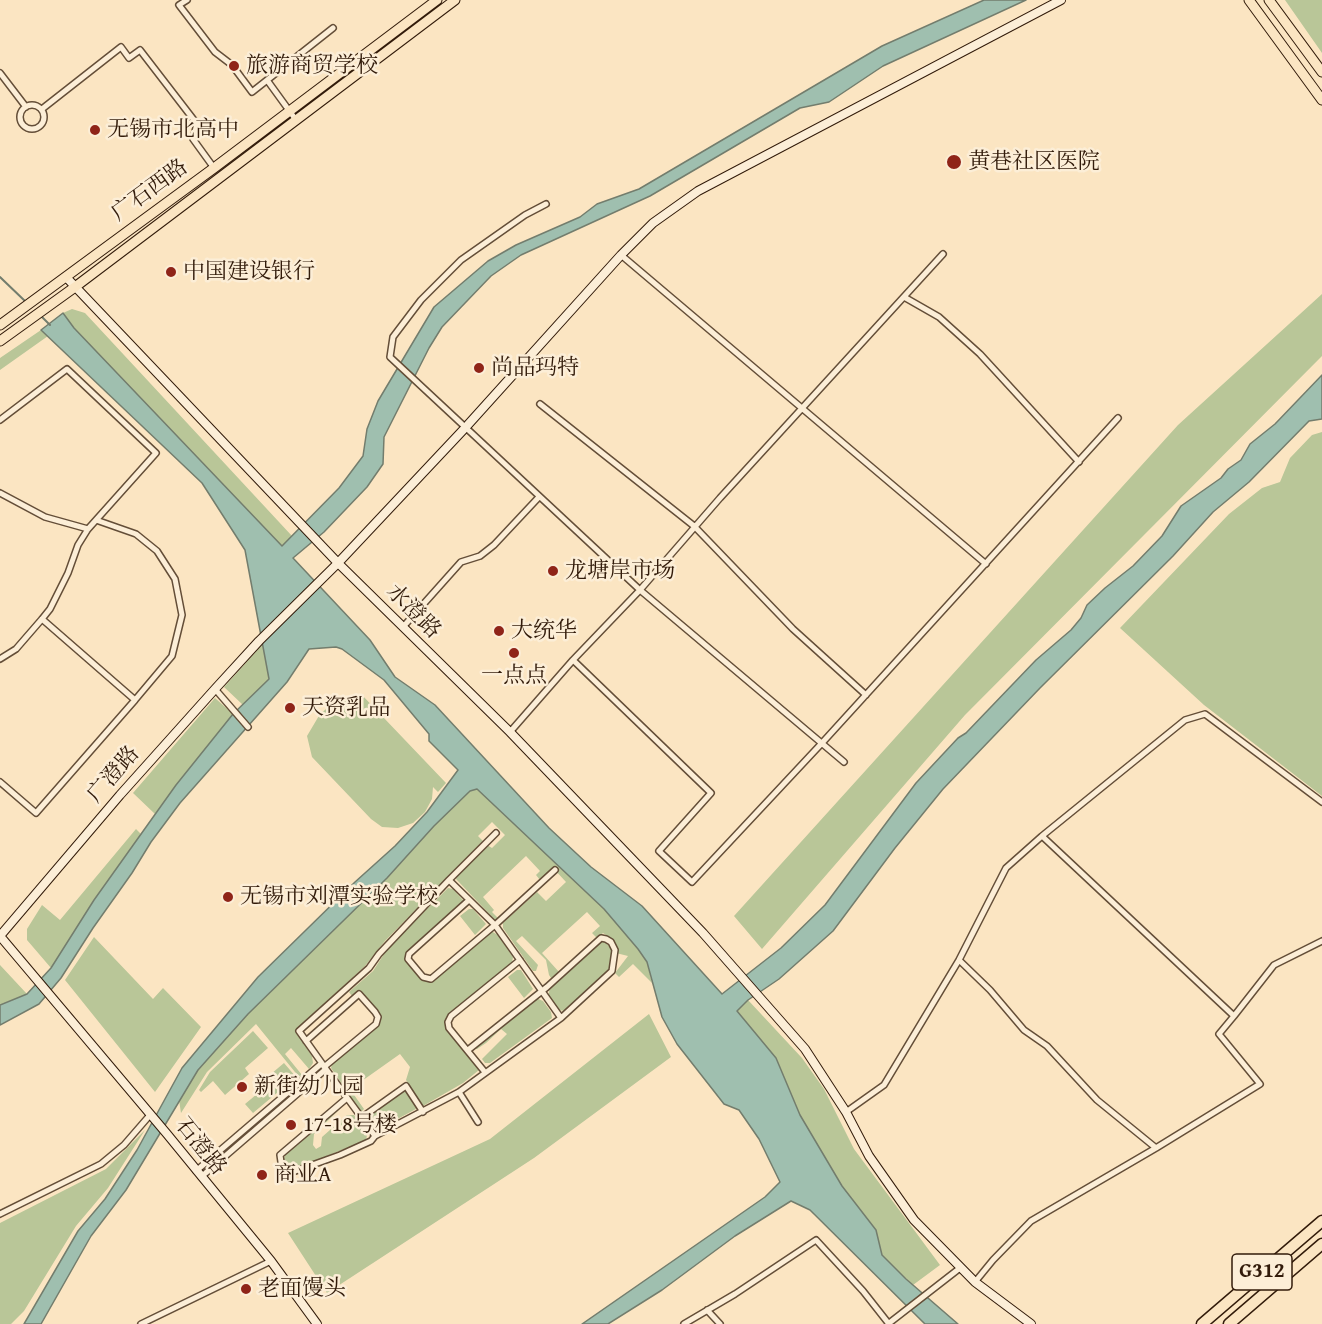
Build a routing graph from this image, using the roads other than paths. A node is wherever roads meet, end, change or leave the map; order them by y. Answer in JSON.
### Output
{"nodes":[{"id":1,"x":186,"y":0,"type":"edge"},
{"id":2,"x":437,"y":0,"type":"edge"},
{"id":3,"x":455,"y":0,"type":"edge"},
{"id":4,"x":1061,"y":0,"type":"edge"},
{"id":5,"x":1249,"y":0,"type":"edge"},
{"id":6,"x":1269,"y":0,"type":"edge"},
{"id":7,"x":333,"y":28,"type":"dead end"},
{"id":8,"x":1322,"y":72,"type":"edge"},
{"id":9,"x":0,"y":73,"type":"edge"},
{"id":10,"x":267,"y":80,"type":"junction"},
{"id":11,"x":1322,"y":100,"type":"edge"},
{"id":12,"x":26,"y":107,"type":"junction"},
{"id":13,"x":42,"y":109,"type":"junction"},
{"id":14,"x":290,"y":111,"type":"junction"},
{"id":15,"x":296,"y":120,"type":"junction"},
{"id":16,"x":214,"y":168,"type":"junction"},
{"id":17,"x":546,"y":204,"type":"dead end"},
{"id":18,"x":943,"y":254,"type":"dead end"},
{"id":19,"x":621,"y":255,"type":"junction"},
{"id":20,"x":66,"y":277,"type":"junction"},
{"id":21,"x":75,"y":287,"type":"junction"},
{"id":22,"x":904,"y":297,"type":"junction"},
{"id":23,"x":0,"y":325,"type":"edge"},
{"id":24,"x":0,"y":340,"type":"edge"},
{"id":25,"x":540,"y":404,"type":"dead end"},
{"id":26,"x":803,"y":409,"type":"junction"},
{"id":27,"x":1118,"y":418,"type":"dead end"},
{"id":28,"x":0,"y":420,"type":"edge"},
{"id":29,"x":465,"y":428,"type":"junction"},
{"id":30,"x":1078,"y":462,"type":"junction"},
{"id":31,"x":0,"y":493,"type":"edge"},
{"id":32,"x":539,"y":497,"type":"junction"},
{"id":33,"x":96,"y":520,"type":"junction"},
{"id":34,"x":694,"y":526,"type":"junction"},
{"id":35,"x":88,"y":529,"type":"junction"},
{"id":36,"x":339,"y":563,"type":"junction"},
{"id":37,"x":986,"y":564,"type":"junction"},
{"id":38,"x":640,"y":590,"type":"junction"},
{"id":39,"x":42,"y":619,"type":"junction"},
{"id":40,"x":403,"y":627,"type":"junction"},
{"id":41,"x":0,"y":659,"type":"edge"},
{"id":42,"x":573,"y":660,"type":"junction"},
{"id":43,"x":215,"y":689,"type":"junction"},
{"id":44,"x":866,"y":695,"type":"junction"},
{"id":45,"x":135,"y":700,"type":"junction"},
{"id":46,"x":248,"y":727,"type":"dead end"},
{"id":47,"x":510,"y":732,"type":"junction"},
{"id":48,"x":822,"y":743,"type":"junction"},
{"id":49,"x":844,"y":762,"type":"dead end"},
{"id":50,"x":0,"y":783,"type":"edge"},
{"id":51,"x":1322,"y":802,"type":"edge"},
{"id":52,"x":496,"y":833,"type":"dead end"},
{"id":53,"x":1042,"y":836,"type":"junction"},
{"id":54,"x":555,"y":870,"type":"dead end"},
{"id":55,"x":449,"y":880,"type":"junction"},
{"id":56,"x":470,"y":900,"type":"junction"},
{"id":57,"x":495,"y":925,"type":"junction"},
{"id":58,"x":0,"y":936,"type":"edge"},
{"id":59,"x":1322,"y":941,"type":"edge"},
{"id":60,"x":520,"y":960,"type":"junction"},
{"id":61,"x":958,"y":960,"type":"junction"},
{"id":62,"x":542,"y":990,"type":"junction"},
{"id":63,"x":342,"y":993,"type":"junction"},
{"id":64,"x":349,"y":1003,"type":"junction"},
{"id":65,"x":1234,"y":1016,"type":"junction"},
{"id":66,"x":561,"y":1018,"type":"junction"},
{"id":67,"x":306,"y":1041,"type":"junction"},
{"id":68,"x":468,"y":1050,"type":"junction"},
{"id":69,"x":324,"y":1067,"type":"junction"},
{"id":70,"x":484,"y":1071,"type":"dead end"},
{"id":71,"x":459,"y":1092,"type":"junction"},
{"id":72,"x":347,"y":1098,"type":"junction"},
{"id":73,"x":423,"y":1112,"type":"junction"},
{"id":74,"x":846,"y":1113,"type":"junction"},
{"id":75,"x":150,"y":1115,"type":"junction"},
{"id":76,"x":361,"y":1118,"type":"junction"},
{"id":77,"x":478,"y":1122,"type":"dead end"},
{"id":78,"x":375,"y":1136,"type":"junction"},
{"id":79,"x":1156,"y":1148,"type":"junction"},
{"id":80,"x":198,"y":1174,"type":"junction"},
{"id":81,"x":0,"y":1214,"type":"edge"},
{"id":82,"x":1322,"y":1221,"type":"edge"},
{"id":83,"x":1322,"y":1244,"type":"edge"},
{"id":84,"x":271,"y":1261,"type":"junction"},
{"id":85,"x":960,"y":1268,"type":"junction"},
{"id":86,"x":975,"y":1282,"type":"junction"},
{"id":87,"x":707,"y":1310,"type":"junction"},
{"id":88,"x":141,"y":1324,"type":"edge"},
{"id":89,"x":317,"y":1324,"type":"edge"},
{"id":90,"x":684,"y":1324,"type":"edge"},
{"id":91,"x":720,"y":1324,"type":"edge"},
{"id":92,"x":888,"y":1324,"type":"edge"},
{"id":93,"x":1031,"y":1324,"type":"edge"},
{"id":94,"x":1202,"y":1324,"type":"edge"},
{"id":95,"x":1229,"y":1324,"type":"edge"}],
"edges":[{"from":1,"to":10,"type":"street"},
{"from":2,"to":14,"type":"main road","name":"广石西路"},
{"from":3,"to":15,"type":"main road"},
{"from":4,"to":19,"type":"street","name":"广澄路"},
{"from":5,"to":11,"type":"main road"},
{"from":6,"to":8,"type":"main road"},
{"from":7,"to":10,"type":"street"},
{"from":9,"to":12,"type":"street"},
{"from":10,"to":14,"type":"street"},
{"from":12,"to":13,"type":"street"},
{"from":12,"to":13,"type":"street"},
{"from":13,"to":16,"type":"street"},
{"from":14,"to":15,"type":"street"},
{"from":14,"to":16,"type":"main road","name":"广石西路"},
{"from":15,"to":21,"type":"main road"},
{"from":16,"to":20,"type":"main road","name":"广石西路"},
{"from":17,"to":29,"type":"street"},
{"from":18,"to":22,"type":"street"},
{"from":19,"to":26,"type":"street"},
{"from":19,"to":29,"type":"street","name":"广澄路"},
{"from":20,"to":21,"type":"street","name":"水澄路"},
{"from":20,"to":23,"type":"main road","name":"广石西路"},
{"from":21,"to":24,"type":"main road"},
{"from":21,"to":36,"type":"street","name":"水澄路"},
{"from":22,"to":26,"type":"street"},
{"from":22,"to":30,"type":"street"},
{"from":25,"to":34,"type":"street"},
{"from":26,"to":34,"type":"street"},
{"from":26,"to":37,"type":"street"},
{"from":27,"to":30,"type":"street"},
{"from":28,"to":33,"type":"street"},
{"from":29,"to":32,"type":"street"},
{"from":29,"to":36,"type":"street","name":"广澄路"},
{"from":30,"to":37,"type":"street"},
{"from":31,"to":35,"type":"street"},
{"from":32,"to":38,"type":"street"},
{"from":32,"to":40,"type":"street"},
{"from":33,"to":35,"type":"street"},
{"from":33,"to":45,"type":"street"},
{"from":34,"to":38,"type":"street"},
{"from":34,"to":44,"type":"street"},
{"from":35,"to":39,"type":"street"},
{"from":36,"to":40,"type":"street","name":"水澄路"},
{"from":36,"to":43,"type":"street","name":"广澄路"},
{"from":37,"to":44,"type":"street"},
{"from":38,"to":42,"type":"street"},
{"from":38,"to":48,"type":"street"},
{"from":39,"to":41,"type":"street"},
{"from":39,"to":45,"type":"street"},
{"from":40,"to":47,"type":"street","name":"水澄路"},
{"from":42,"to":47,"type":"street"},
{"from":42,"to":48,"type":"street"},
{"from":43,"to":46,"type":"street"},
{"from":43,"to":58,"type":"street","name":"广澄路"},
{"from":44,"to":48,"type":"street"},
{"from":45,"to":50,"type":"street"},
{"from":47,"to":74,"type":"street","name":"水澄路"},
{"from":48,"to":49,"type":"street"},
{"from":51,"to":53,"type":"street"},
{"from":52,"to":55,"type":"street"},
{"from":53,"to":61,"type":"street"},
{"from":53,"to":65,"type":"street"},
{"from":54,"to":57,"type":"street"},
{"from":55,"to":56,"type":"street"},
{"from":55,"to":63,"type":"street"},
{"from":56,"to":57,"type":"street"},
{"from":56,"to":57,"type":"street"},
{"from":57,"to":60,"type":"street"},
{"from":58,"to":75,"type":"street","name":"石澄路"},
{"from":59,"to":65,"type":"street"},
{"from":60,"to":62,"type":"street"},
{"from":60,"to":68,"type":"street"},
{"from":61,"to":74,"type":"street"},
{"from":61,"to":79,"type":"street"},
{"from":62,"to":66,"type":"street"},
{"from":62,"to":66,"type":"street"},
{"from":62,"to":68,"type":"street"},
{"from":63,"to":64,"type":"street"},
{"from":63,"to":67,"type":"street"},
{"from":64,"to":67,"type":"street"},
{"from":64,"to":69,"type":"street"},
{"from":65,"to":79,"type":"street"},
{"from":66,"to":71,"type":"street"},
{"from":67,"to":69,"type":"street"},
{"from":68,"to":70,"type":"street"},
{"from":69,"to":72,"type":"street"},
{"from":69,"to":80,"type":"street"},
{"from":71,"to":73,"type":"street"},
{"from":71,"to":77,"type":"street"},
{"from":72,"to":76,"type":"street"},
{"from":72,"to":78,"type":"street"},
{"from":73,"to":76,"type":"street"},
{"from":73,"to":78,"type":"street"},
{"from":74,"to":85,"type":"street","name":"水澄路"},
{"from":75,"to":80,"type":"street","name":"石澄路"},
{"from":75,"to":81,"type":"street"},
{"from":76,"to":78,"type":"street"},
{"from":79,"to":86,"type":"street"},
{"from":80,"to":84,"type":"street","name":"石澄路"},
{"from":82,"to":94,"type":"highway","number":"G312"},
{"from":83,"to":95,"type":"highway","number":"G312"},
{"from":84,"to":88,"type":"street"},
{"from":84,"to":89,"type":"street","name":"石澄路"},
{"from":85,"to":86,"type":"street","name":"水澄路"},
{"from":85,"to":92,"type":"street"},
{"from":86,"to":93,"type":"street","name":"水澄路"},
{"from":87,"to":90,"type":"street"},
{"from":87,"to":91,"type":"street"},
{"from":87,"to":92,"type":"street"}]}
